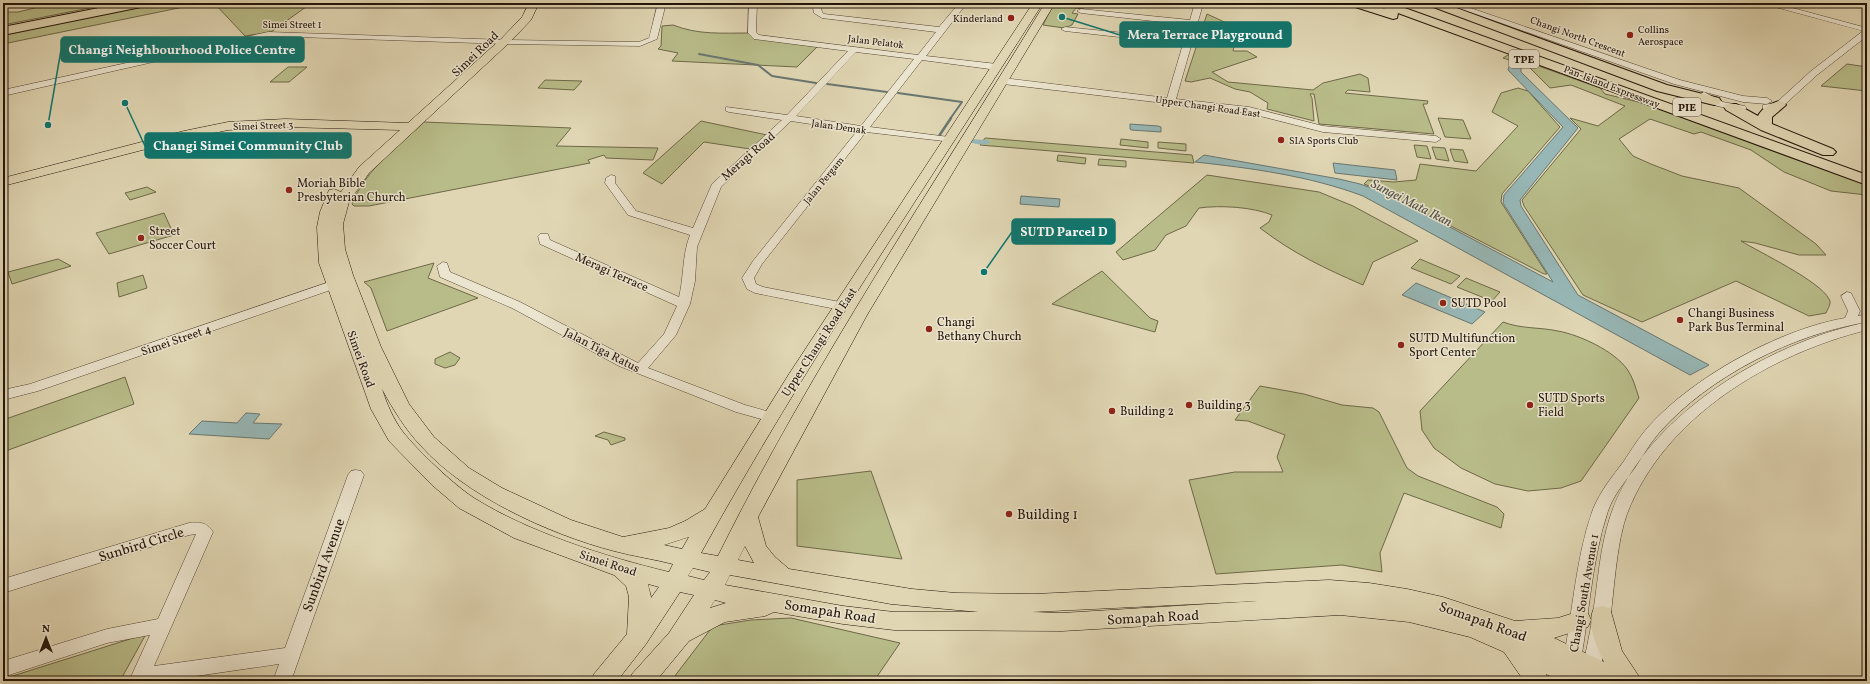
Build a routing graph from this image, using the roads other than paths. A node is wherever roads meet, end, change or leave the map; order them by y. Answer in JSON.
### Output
{"nodes":[{"id":1,"x":122,"y":3,"type":"edge"},
{"id":2,"x":141,"y":3,"type":"edge"},
{"id":3,"x":534,"y":3,"type":"edge"},
{"id":4,"x":662,"y":3,"type":"edge"},
{"id":5,"x":753,"y":3,"type":"edge"},
{"id":6,"x":816,"y":3,"type":"edge"},
{"id":7,"x":945,"y":3,"type":"edge"},
{"id":8,"x":1038,"y":3,"type":"edge"},
{"id":9,"x":1050,"y":3,"type":"edge"},
{"id":10,"x":1186,"y":3,"type":"edge"},
{"id":11,"x":1353,"y":3,"type":"edge"},
{"id":12,"x":1365,"y":3,"type":"edge"},
{"id":13,"x":1380,"y":3,"type":"edge"},
{"id":14,"x":1398,"y":3,"type":"edge"},
{"id":15,"x":1411,"y":3,"type":"edge"},
{"id":16,"x":1432,"y":3,"type":"edge"},
{"id":17,"x":1449,"y":3,"type":"edge"},
{"id":18,"x":1765,"y":3,"type":"edge"},
{"id":19,"x":962,"y":4,"type":"edge"},
{"id":20,"x":1199,"y":4,"type":"edge"},
{"id":21,"x":1081,"y":11,"type":"dead end"},
{"id":22,"x":513,"y":18,"type":"dead end"},
{"id":23,"x":1193,"y":23,"type":"junction"},
{"id":24,"x":1422,"y":23,"type":"junction"},
{"id":25,"x":3,"y":27,"type":"edge"},
{"id":26,"x":1065,"y":29,"type":"dead end"},
{"id":27,"x":941,"y":30,"type":"junction"},
{"id":28,"x":3,"y":31,"type":"edge"},
{"id":29,"x":1867,"y":31,"type":"edge"},
{"id":30,"x":501,"y":38,"type":"junction"},
{"id":31,"x":1187,"y":42,"type":"junction"},
{"id":32,"x":1508,"y":42,"type":"junction"},
{"id":33,"x":854,"y":49,"type":"junction"},
{"id":34,"x":920,"y":58,"type":"junction"},
{"id":35,"x":995,"y":70,"type":"junction"},
{"id":36,"x":1006,"y":77,"type":"junction"},
{"id":37,"x":986,"y":84,"type":"junction"},
{"id":38,"x":1680,"y":86,"type":"junction"},
{"id":39,"x":3,"y":92,"type":"edge"},
{"id":40,"x":1627,"y":92,"type":"junction"},
{"id":41,"x":1171,"y":100,"type":"junction"},
{"id":42,"x":1778,"y":101,"type":"junction"},
{"id":43,"x":1723,"y":103,"type":"junction"},
{"id":44,"x":729,"y":109,"type":"dead end"},
{"id":45,"x":984,"y":112,"type":"junction"},
{"id":46,"x":965,"y":113,"type":"junction"},
{"id":47,"x":789,"y":118,"type":"junction"},
{"id":48,"x":1766,"y":127,"type":"junction"},
{"id":49,"x":864,"y":130,"type":"junction"},
{"id":50,"x":400,"y":131,"type":"junction"},
{"id":51,"x":1436,"y":139,"type":"dead end"},
{"id":52,"x":949,"y":140,"type":"junction"},
{"id":53,"x":1867,"y":167,"type":"edge"},
{"id":54,"x":1867,"y":172,"type":"edge"},
{"id":55,"x":611,"y":178,"type":"dead end"},
{"id":56,"x":1867,"y":180,"type":"edge"},
{"id":57,"x":3,"y":182,"type":"edge"},
{"id":58,"x":3,"y":188,"type":"edge"},
{"id":59,"x":696,"y":233,"type":"junction"},
{"id":60,"x":544,"y":236,"type":"dead end"},
{"id":61,"x":901,"y":245,"type":"junction"},
{"id":62,"x":879,"y":248,"type":"junction"},
{"id":63,"x":443,"y":266,"type":"dead end"},
{"id":64,"x":341,"y":282,"type":"junction"},
{"id":65,"x":1847,"y":296,"type":"dead end"},
{"id":66,"x":684,"y":304,"type":"junction"},
{"id":67,"x":841,"y":306,"type":"junction"},
{"id":68,"x":1867,"y":318,"type":"edge"},
{"id":69,"x":1850,"y":321,"type":"junction"},
{"id":70,"x":1867,"y":326,"type":"edge"},
{"id":71,"x":1836,"y":334,"type":"junction"},
{"id":72,"x":1867,"y":335,"type":"edge"},
{"id":73,"x":640,"y":369,"type":"junction"},
{"id":74,"x":3,"y":395,"type":"edge"},
{"id":75,"x":772,"y":417,"type":"junction"},
{"id":76,"x":356,"y":475,"type":"dead end"},
{"id":77,"x":714,"y":512,"type":"junction"},
{"id":78,"x":748,"y":516,"type":"junction"},
{"id":79,"x":613,"y":542,"type":"junction"},
{"id":80,"x":688,"y":559,"type":"junction"},
{"id":81,"x":724,"y":566,"type":"junction"},
{"id":82,"x":622,"y":569,"type":"junction"},
{"id":83,"x":782,"y":576,"type":"junction"},
{"id":84,"x":674,"y":582,"type":"junction"},
{"id":85,"x":3,"y":586,"type":"edge"},
{"id":86,"x":710,"y":590,"type":"junction"},
{"id":87,"x":793,"y":605,"type":"junction"},
{"id":88,"x":1602,"y":615,"type":"junction"},
{"id":89,"x":1580,"y":620,"type":"junction"},
{"id":90,"x":164,"y":625,"type":"junction"},
{"id":91,"x":1509,"y":635,"type":"junction"},
{"id":92,"x":638,"y":637,"type":"junction"},
{"id":93,"x":677,"y":640,"type":"junction"},
{"id":94,"x":290,"y":655,"type":"junction"},
{"id":95,"x":3,"y":669,"type":"edge"},
{"id":96,"x":1579,"y":674,"type":"edge"},
{"id":97,"x":139,"y":678,"type":"edge"},
{"id":98,"x":282,"y":681,"type":"edge"},
{"id":99,"x":603,"y":681,"type":"edge"},
{"id":100,"x":641,"y":681,"type":"edge"},
{"id":101,"x":1537,"y":681,"type":"edge"},
{"id":102,"x":1618,"y":681,"type":"edge"},
{"id":103,"x":1630,"y":681,"type":"edge"}],
"edges":[{"from":1,"to":25,"type":"highway"},
{"from":2,"to":28,"type":"highway"},
{"from":3,"to":30,"type":"main road","name":"Simei Road"},
{"from":4,"to":30,"type":"street","name":"Simei Street 1"},
{"from":5,"to":33,"type":"street","name":"Jalan Pelatok"},
{"from":6,"to":27,"type":"street"},
{"from":7,"to":19,"type":"street"},
{"from":8,"to":35,"type":"main road","name":"Upper Changi Road East"},
{"from":9,"to":36,"type":"main road","name":"Upper Changi Road East"},
{"from":10,"to":20,"type":"street"},
{"from":11,"to":24,"type":"highway"},
{"from":12,"to":24,"type":"highway","number":"TPE"},
{"from":13,"to":40,"type":"highway","name":"Pan-Island Expressway","number":"PIE"},
{"from":14,"to":32,"type":"highway","name":"Pan-Island Expressway","number":"PIE"},
{"from":15,"to":32,"type":"highway","number":"TPE"},
{"from":16,"to":38,"type":"highway"},
{"from":17,"to":38,"type":"street","name":"Changi North Crescent"},
{"from":18,"to":29,"type":"street"},
{"from":19,"to":27,"type":"street","name":"Jalan Pergam"},
{"from":20,"to":23,"type":"street"},
{"from":21,"to":23,"type":"street"},
{"from":22,"to":30,"type":"main road","name":"Simei Road"},
{"from":23,"to":31,"type":"street"},
{"from":24,"to":40,"type":"highway","number":"TPE"},
{"from":26,"to":31,"type":"street"},
{"from":27,"to":34,"type":"street","name":"Jalan Pergam"},
{"from":29,"to":42,"type":"street"},
{"from":30,"to":39,"type":"street","name":"Simei Street 1"},
{"from":30,"to":50,"type":"main road","name":"Simei Road"},
{"from":31,"to":41,"type":"street"},
{"from":32,"to":54,"type":"highway","name":"Pan-Island Expressway","number":"PIE"},
{"from":33,"to":34,"type":"street","name":"Jalan Pelatok"},
{"from":33,"to":47,"type":"street","name":"Meragi Road"},
{"from":34,"to":35,"type":"street","name":"Jalan Pelatok"},
{"from":34,"to":49,"type":"street","name":"Jalan Pergam"},
{"from":35,"to":36,"type":"main road"},
{"from":35,"to":37,"type":"main road","name":"Upper Changi Road East"},
{"from":36,"to":37,"type":"main road"},
{"from":36,"to":41,"type":"street","name":"Upper Changi Road East"},
{"from":36,"to":45,"type":"main road","name":"Upper Changi Road East"},
{"from":37,"to":46,"type":"main road","name":"Upper Changi Road East"},
{"from":38,"to":42,"type":"street","name":"Changi North Crescent"},
{"from":38,"to":43,"type":"highway"},
{"from":40,"to":56,"type":"highway","name":"Pan-Island Expressway","number":"PIE"},
{"from":41,"to":51,"type":"street","name":"Upper Changi Road East"},
{"from":42,"to":43,"type":"street"},
{"from":42,"to":48,"type":"highway"},
{"from":43,"to":48,"type":"highway"},
{"from":44,"to":47,"type":"street","name":"Jalan Demak"},
{"from":45,"to":46,"type":"main road"},
{"from":45,"to":61,"type":"main road","name":"Upper Changi Road East"},
{"from":46,"to":52,"type":"main road","name":"Upper Changi Road East"},
{"from":47,"to":49,"type":"street","name":"Jalan Demak"},
{"from":47,"to":59,"type":"street","name":"Meragi Road"},
{"from":48,"to":53,"type":"highway"},
{"from":49,"to":52,"type":"street","name":"Jalan Demak"},
{"from":49,"to":67,"type":"street","name":"Jalan Pergam"},
{"from":50,"to":57,"type":"main road","name":"Simei Street 3"},
{"from":50,"to":58,"type":"main road","name":"Simei Street 3"},
{"from":50,"to":64,"type":"main road","name":"Simei Road"},
{"from":52,"to":62,"type":"main road","name":"Upper Changi Road East"},
{"from":55,"to":59,"type":"street"},
{"from":59,"to":66,"type":"street","name":"Meragi Road"},
{"from":60,"to":66,"type":"street","name":"Meragi Terrace"},
{"from":61,"to":62,"type":"main road"},
{"from":61,"to":78,"type":"main road","name":"Upper Changi Road East"},
{"from":62,"to":67,"type":"main road","name":"Upper Changi Road East"},
{"from":63,"to":73,"type":"street","name":"Jalan Tiga Ratus"},
{"from":64,"to":74,"type":"street","name":"Simei Street 4"},
{"from":64,"to":79,"type":"main road","name":"Simei Road"},
{"from":64,"to":82,"type":"main road","name":"Simei Road"},
{"from":65,"to":69,"type":"street"},
{"from":66,"to":73,"type":"street","name":"Meragi Road"},
{"from":67,"to":75,"type":"main road","name":"Upper Changi Road East"},
{"from":68,"to":69,"type":"street","name":"Changi South Avenue 1"},
{"from":69,"to":89,"type":"street","name":"Changi South Avenue 1"},
{"from":70,"to":71,"type":"street","name":"Changi South Avenue 1"},
{"from":71,"to":72,"type":"street","name":"Changi South Avenue 1"},
{"from":71,"to":88,"type":"street","name":"Changi South Avenue 1"},
{"from":73,"to":75,"type":"street","name":"Jalan Tiga Ratus"},
{"from":75,"to":77,"type":"main road","name":"Upper Changi Road East"},
{"from":76,"to":94,"type":"street","name":"Sunbird Avenue"},
{"from":77,"to":79,"type":"main road"},
{"from":77,"to":80,"type":"main road","name":"Upper Changi Road East"},
{"from":78,"to":81,"type":"main road","name":"Upper Changi Road East"},
{"from":78,"to":83,"type":"main road"},
{"from":79,"to":80,"type":"main road","name":"Simei Road"},
{"from":80,"to":81,"type":"main road","name":"Simei Road"},
{"from":80,"to":84,"type":"main road","name":"Upper Changi Road East"},
{"from":81,"to":83,"type":"main road","name":"Somapah Road"},
{"from":81,"to":86,"type":"main road","name":"Upper Changi Road East"},
{"from":82,"to":84,"type":"main road","name":"Simei Road"},
{"from":82,"to":92,"type":"main road"},
{"from":83,"to":91,"type":"main road","name":"Somapah Road"},
{"from":84,"to":86,"type":"main road","name":"Simei Road"},
{"from":84,"to":92,"type":"main road","name":"Upper Changi Road East"},
{"from":85,"to":90,"type":"street","name":"Sunbird Circle"},
{"from":86,"to":87,"type":"main road","name":"Somapah Road"},
{"from":86,"to":93,"type":"main road","name":"Upper Changi Road East"},
{"from":87,"to":91,"type":"main road","name":"Somapah Road"},
{"from":87,"to":93,"type":"main road"},
{"from":88,"to":96,"type":"street","name":"Changi South Avenue 1"},
{"from":88,"to":103,"type":"main road"},
{"from":89,"to":91,"type":"main road"},
{"from":89,"to":96,"type":"street","name":"Changi South Avenue 1"},
{"from":90,"to":95,"type":"street"},
{"from":90,"to":97,"type":"street","name":"Sunbird Circle"},
{"from":91,"to":96,"type":"main road","name":"Somapah Road"},
{"from":91,"to":101,"type":"main road"},
{"from":92,"to":99,"type":"main road","name":"Upper Changi Road East"},
{"from":93,"to":100,"type":"main road","name":"Upper Changi Road East"},
{"from":94,"to":97,"type":"street"},
{"from":94,"to":98,"type":"street","name":"Sunbird Avenue"},
{"from":96,"to":102,"type":"main road","name":"Somapah Road"}]}
